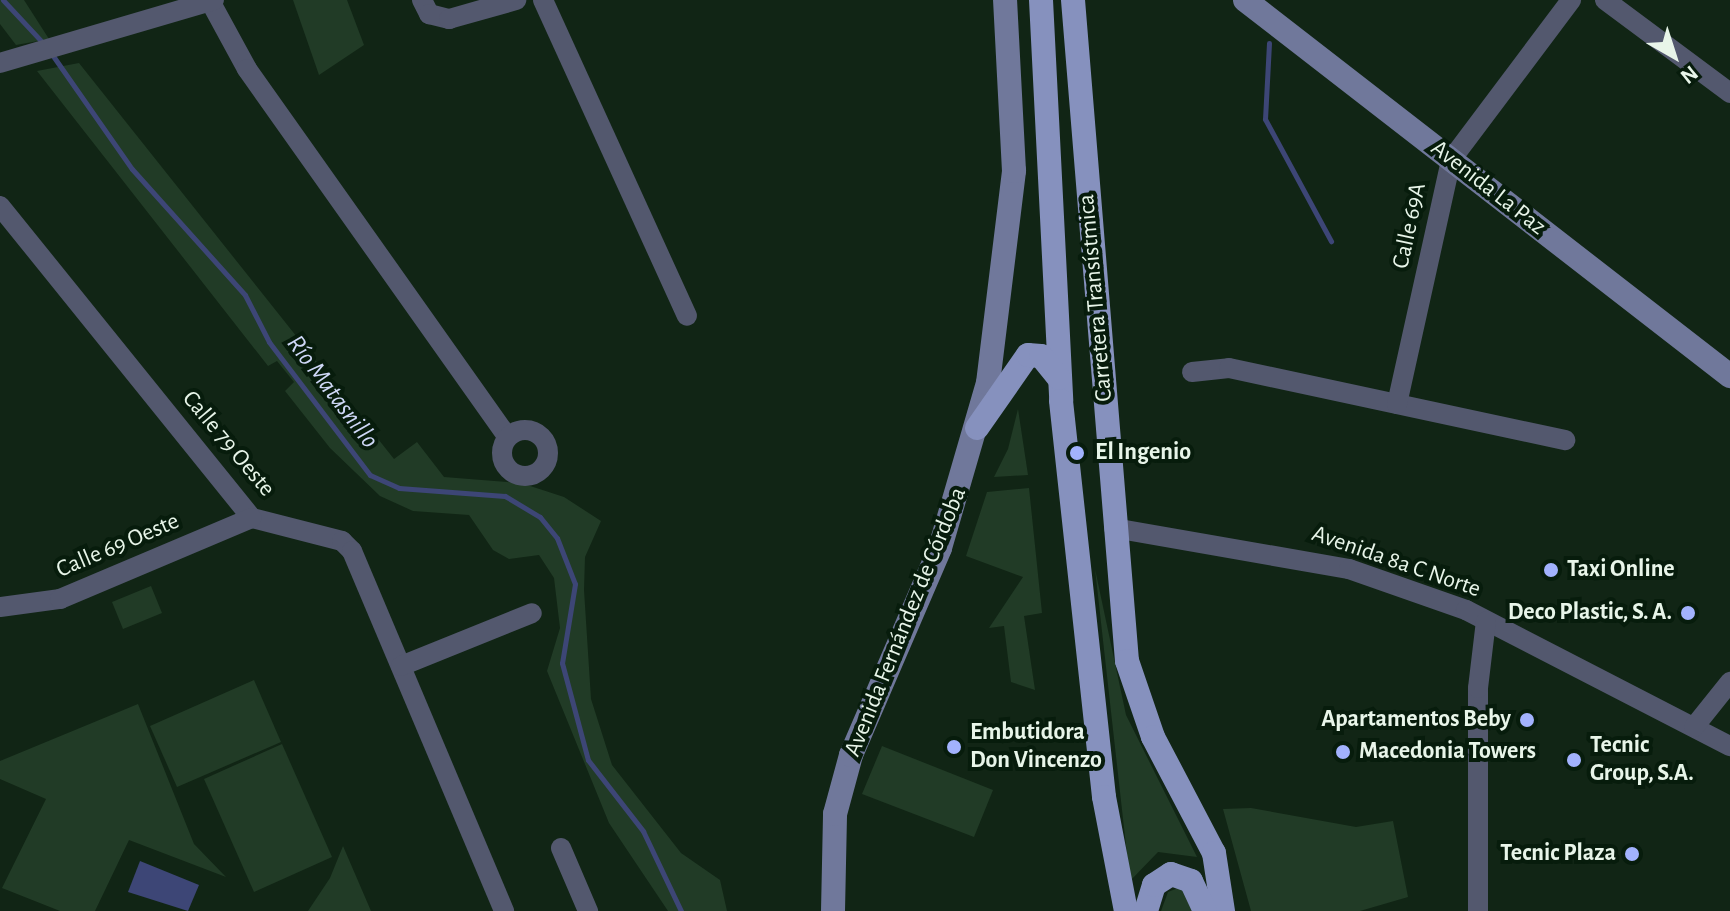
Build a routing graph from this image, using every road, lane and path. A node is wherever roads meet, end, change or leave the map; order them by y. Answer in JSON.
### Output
{"nodes":[{"id":1,"x":422,"y":0,"type":"edge"},
{"id":2,"x":516,"y":0,"type":"edge"},
{"id":3,"x":543,"y":0,"type":"edge"},
{"id":4,"x":1005,"y":0,"type":"edge"},
{"id":5,"x":1041,"y":0,"type":"edge"},
{"id":6,"x":1073,"y":0,"type":"edge"},
{"id":7,"x":1245,"y":0,"type":"edge"},
{"id":8,"x":1571,"y":0,"type":"edge"},
{"id":9,"x":1605,"y":0,"type":"edge"},
{"id":10,"x":212,"y":1,"type":"edge"},
{"id":11,"x":0,"y":63,"type":"edge"},
{"id":12,"x":1730,"y":93,"type":"edge"},
{"id":13,"x":1451,"y":160,"type":"junction"},
{"id":14,"x":0,"y":206,"type":"edge"},
{"id":15,"x":687,"y":316,"type":"dead end"},
{"id":16,"x":1192,"y":372,"type":"dead end"},
{"id":17,"x":1730,"y":376,"type":"edge"},
{"id":18,"x":1059,"y":378,"type":"junction"},
{"id":19,"x":1397,"y":404,"type":"junction"},
{"id":20,"x":977,"y":428,"type":"junction"},
{"id":21,"x":508,"y":437,"type":"dead end"},
{"id":22,"x":1565,"y":440,"type":"dead end"},
{"id":23,"x":252,"y":518,"type":"junction"},
{"id":24,"x":1114,"y":528,"type":"junction"},
{"id":25,"x":0,"y":607,"type":"edge"},
{"id":26,"x":532,"y":613,"type":"dead end"},
{"id":27,"x":1486,"y":621,"type":"junction"},
{"id":28,"x":401,"y":666,"type":"junction"},
{"id":29,"x":1730,"y":682,"type":"edge"},
{"id":30,"x":1694,"y":727,"type":"junction"},
{"id":31,"x":1730,"y":746,"type":"edge"},
{"id":32,"x":561,"y":848,"type":"dead end"},
{"id":33,"x":504,"y":911,"type":"edge"},
{"id":34,"x":588,"y":911,"type":"edge"},
{"id":35,"x":833,"y":911,"type":"edge"},
{"id":36,"x":1126,"y":911,"type":"edge"},
{"id":37,"x":1146,"y":911,"type":"edge"},
{"id":38,"x":1205,"y":911,"type":"edge"},
{"id":39,"x":1223,"y":911,"type":"edge"},
{"id":40,"x":1478,"y":911,"type":"edge"}],
"edges":[{"from":1,"to":2,"type":"street"},
{"from":3,"to":15,"type":"street"},
{"from":4,"to":20,"type":"main road","name":"Avenida Fernández de Córdoba"},
{"from":5,"to":18,"type":"main road","name":"Carretera Transístmica"},
{"from":6,"to":24,"type":"main road","name":"Carretera Transístmica"},
{"from":7,"to":13,"type":"main road","name":"Avenida La Paz"},
{"from":8,"to":13,"type":"street","name":"Calle 69A"},
{"from":9,"to":12,"type":"street"},
{"from":10,"to":11,"type":"street"},
{"from":10,"to":21,"type":"street"},
{"from":13,"to":17,"type":"main road","name":"Avenida La Paz"},
{"from":13,"to":19,"type":"street","name":"Calle 69A"},
{"from":14,"to":23,"type":"street","name":"Calle 79 Oeste"},
{"from":16,"to":19,"type":"street"},
{"from":18,"to":20,"type":"main road"},
{"from":18,"to":36,"type":"main road","name":"Carretera Transístmica"},
{"from":19,"to":22,"type":"street"},
{"from":20,"to":35,"type":"main road","name":"Avenida Fernández de Córdoba"},
{"from":23,"to":25,"type":"street","name":"Calle 69 Oeste"},
{"from":23,"to":28,"type":"street","name":"Calle 79 Oeste"},
{"from":24,"to":27,"type":"street","name":"Avenida 8a C Norte"},
{"from":24,"to":39,"type":"main road","name":"Carretera Transístmica"},
{"from":26,"to":28,"type":"street"},
{"from":27,"to":30,"type":"street","name":"Avenida 8a C Norte"},
{"from":27,"to":40,"type":"street"},
{"from":28,"to":33,"type":"street","name":"Calle 79 Oeste"},
{"from":29,"to":30,"type":"street"},
{"from":30,"to":31,"type":"street","name":"Avenida 8a C Norte"},
{"from":32,"to":34,"type":"street"},
{"from":37,"to":38,"type":"main road"}]}
